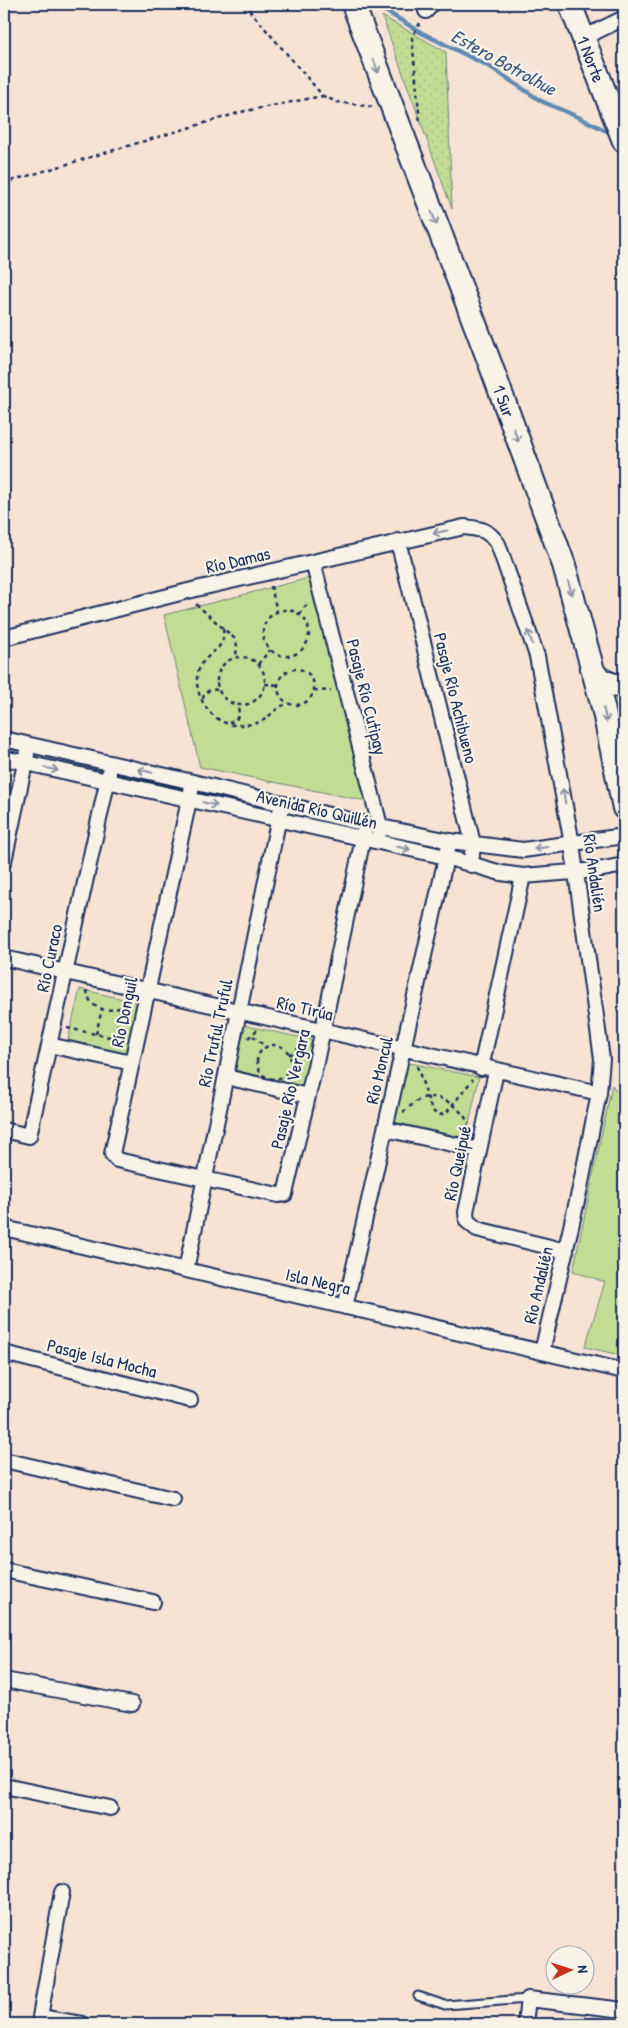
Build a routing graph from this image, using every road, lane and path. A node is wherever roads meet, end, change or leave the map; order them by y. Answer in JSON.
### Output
{"nodes":[{"id":1,"x":244,"y":4,"type":"edge"},
{"id":2,"x":570,"y":4,"type":"edge"},
{"id":3,"x":356,"y":12,"type":"edge"},
{"id":4,"x":624,"y":18,"type":"edge"},
{"id":5,"x":412,"y":37,"type":"dead end"},
{"id":6,"x":583,"y":38,"type":"junction"},
{"id":7,"x":323,"y":96,"type":"junction"},
{"id":8,"x":392,"y":108,"type":"junction"},
{"id":9,"x":420,"y":129,"type":"dead end"},
{"id":10,"x":624,"y":141,"type":"edge"},
{"id":11,"x":4,"y":182,"type":"edge"},
{"id":12,"x":482,"y":529,"type":"joint"},
{"id":13,"x":398,"y":541,"type":"junction"},
{"id":14,"x":313,"y":562,"type":"junction"},
{"id":15,"x":268,"y":572,"type":"junction"},
{"id":16,"x":184,"y":593,"type":"junction"},
{"id":17,"x":277,"y":612,"type":"junction"},
{"id":18,"x":223,"y":629,"type":"junction"},
{"id":19,"x":4,"y":638,"type":"edge"},
{"id":20,"x":270,"y":650,"type":"junction"},
{"id":21,"x":236,"y":657,"type":"junction"},
{"id":22,"x":258,"y":664,"type":"junction"},
{"id":23,"x":592,"y":668,"type":"junction"},
{"id":24,"x":265,"y":684,"type":"junction"},
{"id":25,"x":278,"y":685,"type":"junction"},
{"id":26,"x":624,"y":687,"type":"edge"},
{"id":27,"x":218,"y":690,"type":"junction"},
{"id":28,"x":203,"y":699,"type":"junction"},
{"id":29,"x":290,"y":704,"type":"junction"},
{"id":30,"x":238,"y":706,"type":"junction"},
{"id":31,"x":229,"y":723,"type":"junction"},
{"id":32,"x":4,"y":739,"type":"edge"},
{"id":33,"x":29,"y":745,"type":"junction"},
{"id":34,"x":4,"y":758,"type":"edge"},
{"id":35,"x":26,"y":763,"type":"junction"},
{"id":36,"x":111,"y":763,"type":"junction"},
{"id":37,"x":108,"y":781,"type":"junction"},
{"id":38,"x":193,"y":782,"type":"junction"},
{"id":39,"x":189,"y":799,"type":"junction"},
{"id":40,"x":281,"y":804,"type":"junction"},
{"id":41,"x":624,"y":808,"type":"edge"},
{"id":42,"x":278,"y":820,"type":"junction"},
{"id":43,"x":373,"y":825,"type":"junction"},
{"id":44,"x":624,"y":836,"type":"edge"},
{"id":45,"x":363,"y":839,"type":"junction"},
{"id":46,"x":450,"y":841,"type":"junction"},
{"id":47,"x":377,"y":842,"type":"junction"},
{"id":48,"x":472,"y":844,"type":"junction"},
{"id":49,"x":572,"y":844,"type":"junction"},
{"id":50,"x":446,"y":857,"type":"junction"},
{"id":51,"x":4,"y":861,"type":"edge"},
{"id":52,"x":471,"y":865,"type":"junction"},
{"id":53,"x":624,"y":865,"type":"edge"},
{"id":54,"x":576,"y":872,"type":"junction"},
{"id":55,"x":522,"y":876,"type":"junction"},
{"id":56,"x":4,"y":958,"type":"edge"},
{"id":57,"x":66,"y":972,"type":"junction"},
{"id":58,"x":86,"y":976,"type":"junction"},
{"id":59,"x":144,"y":990,"type":"junction"},
{"id":60,"x":121,"y":1008,"type":"junction"},
{"id":61,"x":102,"y":1009,"type":"junction"},
{"id":62,"x":239,"y":1012,"type":"junction"},
{"id":63,"x":54,"y":1025,"type":"junction"},
{"id":64,"x":322,"y":1031,"type":"junction"},
{"id":65,"x":96,"y":1034,"type":"junction"},
{"id":66,"x":252,"y":1036,"type":"dead end"},
{"id":67,"x":115,"y":1038,"type":"junction"},
{"id":68,"x":49,"y":1045,"type":"junction"},
{"id":69,"x":266,"y":1047,"type":"junction"},
{"id":70,"x":408,"y":1051,"type":"junction"},
{"id":71,"x":110,"y":1058,"type":"junction"},
{"id":72,"x":132,"y":1063,"type":"junction"},
{"id":73,"x":481,"y":1068,"type":"junction"},
{"id":74,"x":496,"y":1071,"type":"junction"},
{"id":75,"x":226,"y":1077,"type":"junction"},
{"id":76,"x":599,"y":1093,"type":"junction"},
{"id":77,"x":308,"y":1096,"type":"junction"},
{"id":78,"x":428,"y":1098,"type":"junction"},
{"id":79,"x":453,"y":1104,"type":"junction"},
{"id":80,"x":390,"y":1108,"type":"junction"},
{"id":81,"x":484,"y":1128,"type":"junction"},
{"id":82,"x":385,"y":1129,"type":"junction"},
{"id":83,"x":4,"y":1130,"type":"edge"},
{"id":84,"x":479,"y":1150,"type":"junction"},
{"id":85,"x":204,"y":1180,"type":"junction"},
{"id":86,"x":4,"y":1228,"type":"edge"},
{"id":87,"x":566,"y":1250,"type":"junction"},
{"id":88,"x":186,"y":1270,"type":"junction"},
{"id":89,"x":345,"y":1307,"type":"junction"},
{"id":90,"x":542,"y":1352,"type":"junction"},
{"id":91,"x":4,"y":1353,"type":"edge"},
{"id":92,"x":624,"y":1371,"type":"edge"},
{"id":93,"x":190,"y":1400,"type":"dead end"},
{"id":94,"x":4,"y":1460,"type":"edge"},
{"id":95,"x":173,"y":1499,"type":"dead end"},
{"id":96,"x":4,"y":1570,"type":"edge"},
{"id":97,"x":154,"y":1602,"type":"dead end"},
{"id":98,"x":4,"y":1680,"type":"edge"},
{"id":99,"x":132,"y":1704,"type":"dead end"},
{"id":100,"x":4,"y":1786,"type":"edge"},
{"id":101,"x":110,"y":1808,"type":"dead end"},
{"id":102,"x":62,"y":1892,"type":"dead end"},
{"id":103,"x":418,"y":1996,"type":"dead end"},
{"id":104,"x":528,"y":1998,"type":"junction"},
{"id":105,"x":624,"y":2010,"type":"edge"},
{"id":106,"x":39,"y":2021,"type":"edge"},
{"id":107,"x":82,"y":2024,"type":"edge"},
{"id":108,"x":525,"y":2024,"type":"edge"}],
"edges":[{"from":1,"to":7,"type":"path"},
{"from":2,"to":6,"type":"main road","name":"1 Norte"},
{"from":3,"to":8,"type":"main road","name":"1 Sur","one_way":true},
{"from":4,"to":6,"type":"street"},
{"from":5,"to":9,"type":"path"},
{"from":6,"to":10,"type":"main road","name":"1 Norte"},
{"from":7,"to":8,"type":"path"},
{"from":7,"to":11,"type":"path"},
{"from":8,"to":23,"type":"main road","name":"1 Sur","one_way":true},
{"from":12,"to":13,"type":"street","name":"Río Damas","one_way":true},
{"from":49,"to":12,"type":"street","name":"Río Andalién","one_way":true},
{"from":13,"to":14,"type":"street","name":"Río Damas"},
{"from":13,"to":48,"type":"street","name":"Pasaje Río Achibueno"},
{"from":14,"to":15,"type":"street","name":"Río Damas"},
{"from":14,"to":43,"type":"street","name":"Pasaje Río Cutipay"},
{"from":15,"to":16,"type":"street","name":"Río Damas"},
{"from":15,"to":17,"type":"path"},
{"from":16,"to":18,"type":"path"},
{"from":16,"to":19,"type":"street","name":"Río Damas"},
{"from":17,"to":20,"type":"path"},
{"from":17,"to":20,"type":"path"},
{"from":18,"to":21,"type":"path"},
{"from":18,"to":28,"type":"path"},
{"from":20,"to":22,"type":"path"},
{"from":21,"to":22,"type":"path"},
{"from":21,"to":27,"type":"path"},
{"from":22,"to":24,"type":"path"},
{"from":23,"to":26,"type":"main road"},
{"from":23,"to":41,"type":"main road","name":"1 Sur","one_way":true},
{"from":24,"to":25,"type":"path"},
{"from":24,"to":30,"type":"path"},
{"from":25,"to":29,"type":"path"},
{"from":25,"to":29,"type":"path"},
{"from":27,"to":28,"type":"path"},
{"from":27,"to":30,"type":"path"},
{"from":28,"to":31,"type":"path"},
{"from":29,"to":31,"type":"path"},
{"from":30,"to":31,"type":"path"},
{"from":32,"to":33,"type":"street","name":"Avenida Río Quillén"},
{"from":33,"to":35,"type":"street"},
{"from":33,"to":36,"type":"street","name":"Avenida Río Quillén"},
{"from":34,"to":35,"type":"street","name":"Avenida Río Quillén"},
{"from":35,"to":37,"type":"street","name":"Avenida Río Quillén","one_way":true},
{"from":35,"to":51,"type":"street"},
{"from":36,"to":37,"type":"street","name":"Río Curaco"},
{"from":38,"to":36,"type":"street","name":"Avenida Río Quillén","one_way":true},
{"from":37,"to":39,"type":"street","name":"Avenida Río Quillén"},
{"from":37,"to":57,"type":"street","name":"Río Curaco"},
{"from":38,"to":39,"type":"street","name":"Río Donguil"},
{"from":38,"to":40,"type":"street","name":"Avenida Río Quillén"},
{"from":39,"to":42,"type":"street","name":"Avenida Río Quillén","one_way":true},
{"from":39,"to":59,"type":"street","name":"Río Donguil"},
{"from":40,"to":42,"type":"street","name":"Río Truful Truful"},
{"from":40,"to":43,"type":"street","name":"Avenida Río Quillén"},
{"from":42,"to":45,"type":"street","name":"Avenida Río Quillén"},
{"from":42,"to":62,"type":"street","name":"Río Truful Truful"},
{"from":43,"to":45,"type":"street","name":"Pasaje Río Vergara"},
{"from":43,"to":46,"type":"street","name":"Avenida Río Quillén"},
{"from":43,"to":47,"type":"street","name":"Pasaje Río Cutipay"},
{"from":44,"to":49,"type":"street","name":"Avenida Río Quillén"},
{"from":45,"to":47,"type":"street","name":"Avenida Río Quillén"},
{"from":45,"to":64,"type":"street","name":"Pasaje Río Vergara"},
{"from":46,"to":48,"type":"street","name":"Avenida Río Quillén"},
{"from":46,"to":50,"type":"street","name":"Río Moncul"},
{"from":47,"to":50,"type":"street","name":"Avenida Río Quillén","one_way":true},
{"from":49,"to":48,"type":"street","name":"Avenida Río Quillén","one_way":true},
{"from":48,"to":52,"type":"street","name":"Pasaje Río Achibueno"},
{"from":49,"to":54,"type":"street","name":"Río Andalién"},
{"from":50,"to":52,"type":"street","name":"Avenida Río Quillén"},
{"from":50,"to":70,"type":"street","name":"Río Moncul"},
{"from":52,"to":55,"type":"street","name":"Avenida Río Quillén"},
{"from":53,"to":54,"type":"street","name":"Avenida Río Quillén"},
{"from":54,"to":55,"type":"street","name":"Avenida Río Quillén"},
{"from":54,"to":76,"type":"street","name":"Río Andalién"},
{"from":55,"to":73,"type":"street"},
{"from":56,"to":57,"type":"street","name":"Río Tirúa"},
{"from":57,"to":58,"type":"street","name":"Río Tirúa"},
{"from":57,"to":63,"type":"street","name":"Río Curaco"},
{"from":58,"to":59,"type":"street","name":"Río Tirúa"},
{"from":58,"to":61,"type":"path"},
{"from":59,"to":60,"type":"path"},
{"from":59,"to":62,"type":"street","name":"Río Tirúa"},
{"from":59,"to":72,"type":"street","name":"Río Donguil"},
{"from":60,"to":61,"type":"path"},
{"from":60,"to":67,"type":"path"},
{"from":61,"to":65,"type":"path"},
{"from":62,"to":64,"type":"street","name":"Río Tirúa"},
{"from":62,"to":75,"type":"street","name":"Río Truful Truful"},
{"from":63,"to":65,"type":"path"},
{"from":63,"to":68,"type":"street","name":"Río Curaco"},
{"from":64,"to":70,"type":"street","name":"Río Tirúa"},
{"from":64,"to":77,"type":"street","name":"Pasaje Río Vergara"},
{"from":65,"to":67,"type":"path"},
{"from":66,"to":69,"type":"path"},
{"from":67,"to":71,"type":"path"},
{"from":68,"to":71,"type":"street"},
{"from":68,"to":83,"type":"street","name":"Río Curaco"},
{"from":69,"to":69,"type":"path"},
{"from":70,"to":73,"type":"street","name":"Río Tirúa"},
{"from":70,"to":78,"type":"path"},
{"from":70,"to":80,"type":"street","name":"Río Moncul"},
{"from":71,"to":72,"type":"street"},
{"from":72,"to":85,"type":"street","name":"Río Donguil"},
{"from":73,"to":74,"type":"street","name":"Río Tirúa"},
{"from":73,"to":79,"type":"path"},
{"from":74,"to":76,"type":"street","name":"Río Tirúa"},
{"from":74,"to":81,"type":"street","name":"Río Queipué"},
{"from":75,"to":77,"type":"street"},
{"from":75,"to":85,"type":"street","name":"Río Truful Truful"},
{"from":76,"to":87,"type":"street","name":"Río Andalién"},
{"from":77,"to":85,"type":"street","name":"Pasaje Río Vergara"},
{"from":78,"to":79,"type":"path"},
{"from":78,"to":79,"type":"path"},
{"from":78,"to":80,"type":"path"},
{"from":79,"to":81,"type":"path"},
{"from":80,"to":82,"type":"street","name":"Río Moncul"},
{"from":81,"to":84,"type":"street","name":"Río Queipué"},
{"from":82,"to":84,"type":"street"},
{"from":82,"to":89,"type":"street","name":"Río Moncul"},
{"from":84,"to":87,"type":"street","name":"Río Queipué"},
{"from":85,"to":88,"type":"street","name":"Río Truful Truful"},
{"from":86,"to":88,"type":"street","name":"Isla Negra"},
{"from":87,"to":90,"type":"street","name":"Río Andalién"},
{"from":88,"to":89,"type":"street","name":"Isla Negra"},
{"from":89,"to":90,"type":"street","name":"Isla Negra"},
{"from":90,"to":92,"type":"street","name":"Isla Negra"},
{"from":91,"to":93,"type":"street","name":"Pasaje Isla Mocha"},
{"from":94,"to":95,"type":"street"},
{"from":96,"to":97,"type":"street"},
{"from":98,"to":99,"type":"street"},
{"from":100,"to":101,"type":"street"},
{"from":102,"to":106,"type":"street"},
{"from":103,"to":104,"type":"lane"},
{"from":104,"to":105,"type":"street"},
{"from":104,"to":108,"type":"street"},
{"from":106,"to":107,"type":"street"}]}
